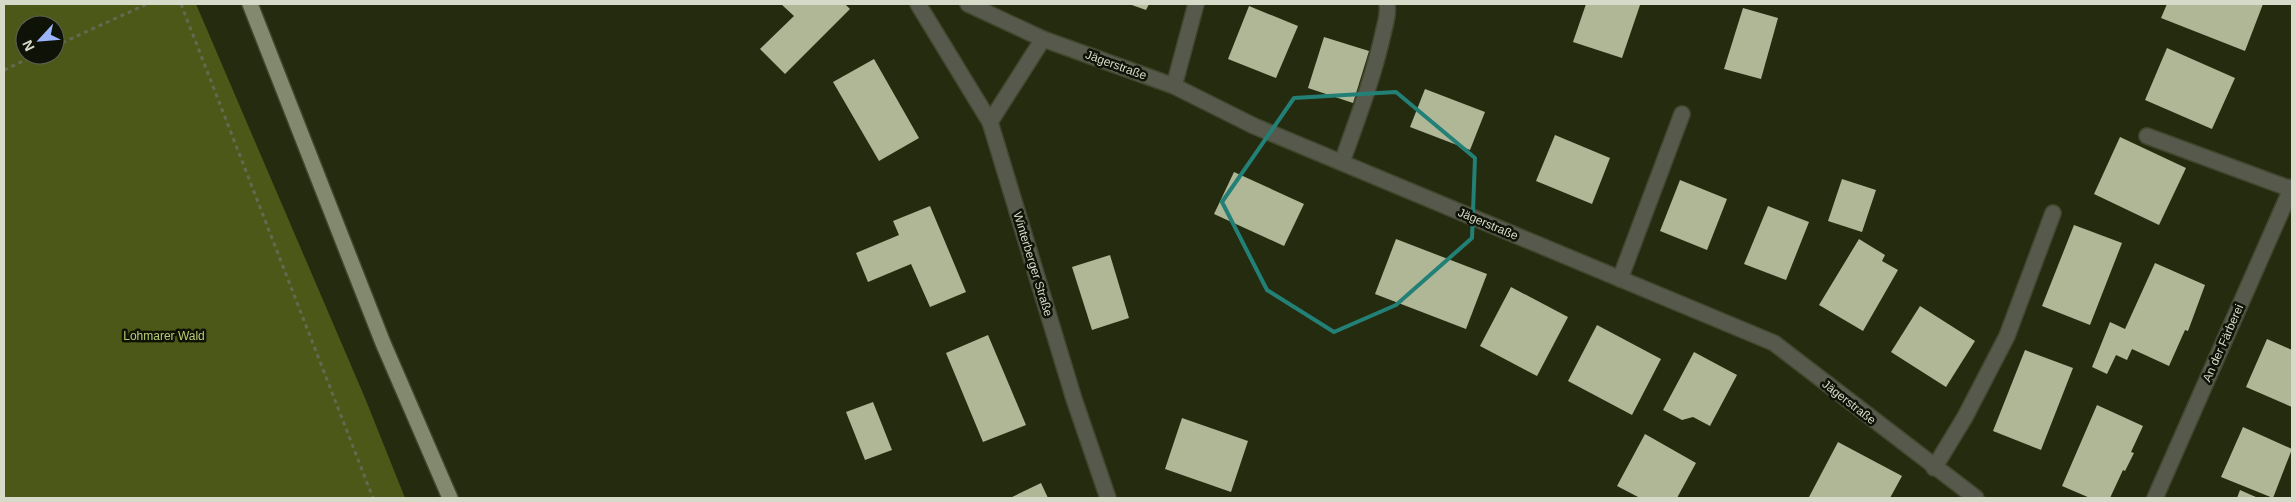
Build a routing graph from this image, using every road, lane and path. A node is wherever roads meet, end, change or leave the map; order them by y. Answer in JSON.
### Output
{"nodes":[{"id":1,"x":147,"y":4,"type":"edge"},
{"id":2,"x":181,"y":4,"type":"edge"},
{"id":3,"x":250,"y":4,"type":"edge"},
{"id":4,"x":918,"y":4,"type":"edge"},
{"id":5,"x":968,"y":4,"type":"edge"},
{"id":6,"x":1196,"y":4,"type":"edge"},
{"id":7,"x":1387,"y":4,"type":"edge"},
{"id":8,"x":1043,"y":39,"type":"junction"},
{"id":9,"x":65,"y":41,"type":"edge"},
{"id":10,"x":1174,"y":86,"type":"junction"},
{"id":11,"x":1682,"y":114,"type":"dead end"},
{"id":12,"x":990,"y":122,"type":"junction"},
{"id":13,"x":2146,"y":136,"type":"dead end"},
{"id":14,"x":1342,"y":162,"type":"junction"},
{"id":15,"x":2292,"y":188,"type":"edge"},
{"id":16,"x":2053,"y":213,"type":"dead end"},
{"id":17,"x":1620,"y":279,"type":"junction"},
{"id":18,"x":1934,"y":468,"type":"junction"},
{"id":19,"x":373,"y":498,"type":"edge"},
{"id":20,"x":450,"y":498,"type":"edge"},
{"id":21,"x":1108,"y":498,"type":"edge"},
{"id":22,"x":1976,"y":498,"type":"edge"},
{"id":23,"x":2155,"y":498,"type":"edge"}],
"edges":[{"from":1,"to":9,"type":"path"},
{"from":2,"to":19,"type":"path"},
{"from":3,"to":20,"type":"main road"},
{"from":4,"to":12,"type":"street"},
{"from":5,"to":8,"type":"street","name":"Jägerstraße"},
{"from":6,"to":10,"type":"street"},
{"from":7,"to":14,"type":"street"},
{"from":8,"to":10,"type":"street","name":"Jägerstraße"},
{"from":8,"to":12,"type":"street"},
{"from":10,"to":14,"type":"street","name":"Jägerstraße"},
{"from":11,"to":17,"type":"street"},
{"from":12,"to":21,"type":"street","name":"Winterberger Straße"},
{"from":13,"to":15,"type":"street"},
{"from":14,"to":17,"type":"street","name":"Jägerstraße"},
{"from":15,"to":23,"type":"street","name":"An der Färberei"},
{"from":16,"to":18,"type":"street"},
{"from":17,"to":18,"type":"street","name":"Jägerstraße"},
{"from":18,"to":22,"type":"street","name":"Jägerstraße"}]}
